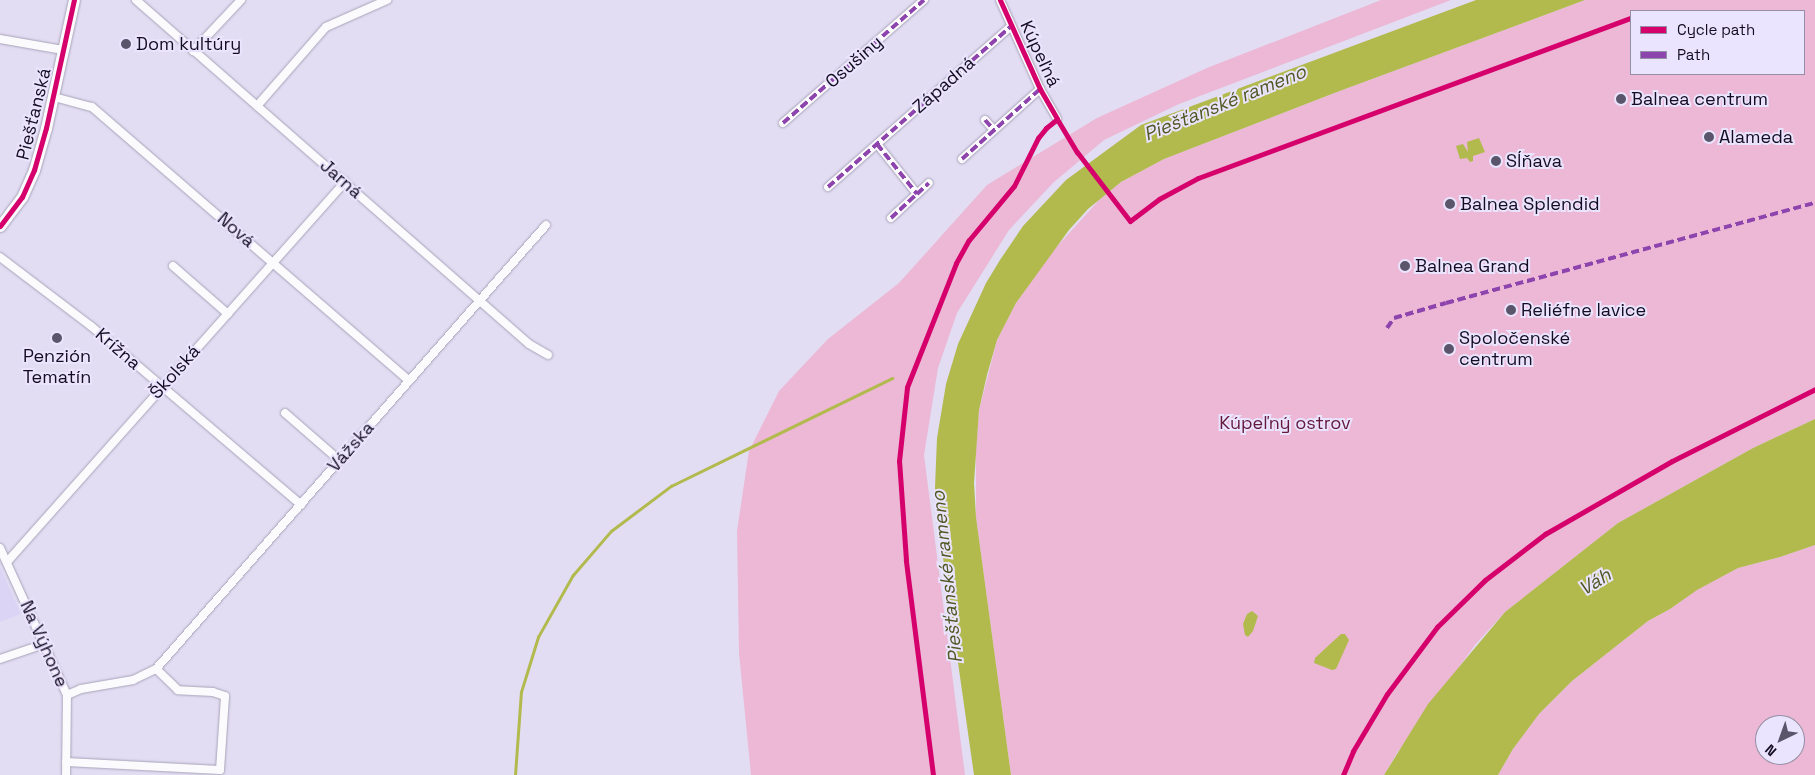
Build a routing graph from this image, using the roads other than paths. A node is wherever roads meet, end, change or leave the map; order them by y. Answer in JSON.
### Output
{"nodes":[{"id":1,"x":74,"y":0,"type":"edge"},
{"id":2,"x":136,"y":0,"type":"edge"},
{"id":3,"x":241,"y":0,"type":"edge"},
{"id":4,"x":386,"y":0,"type":"edge"},
{"id":5,"x":910,"y":0,"type":"edge"},
{"id":6,"x":924,"y":0,"type":"edge"},
{"id":7,"x":1000,"y":0,"type":"edge"},
{"id":8,"x":916,"y":7,"type":"junction"},
{"id":9,"x":1012,"y":26,"type":"junction"},
{"id":10,"x":0,"y":39,"type":"edge"},
{"id":11,"x":63,"y":50,"type":"junction"},
{"id":12,"x":194,"y":51,"type":"junction"},
{"id":13,"x":1040,"y":88,"type":"junction"},
{"id":14,"x":54,"y":97,"type":"junction"},
{"id":15,"x":257,"y":106,"type":"junction"},
{"id":16,"x":985,"y":120,"type":"dead end"},
{"id":17,"x":1057,"y":120,"type":"dead end"},
{"id":18,"x":783,"y":123,"type":"dead end"},
{"id":19,"x":994,"y":130,"type":"junction"},
{"id":20,"x":876,"y":144,"type":"junction"},
{"id":21,"x":962,"y":160,"type":"dead end"},
{"id":22,"x":345,"y":182,"type":"junction"},
{"id":23,"x":929,"y":183,"type":"dead end"},
{"id":24,"x":828,"y":187,"type":"dead end"},
{"id":25,"x":917,"y":194,"type":"junction"},
{"id":26,"x":891,"y":218,"type":"dead end"},
{"id":27,"x":546,"y":225,"type":"dead end"},
{"id":28,"x":0,"y":226,"type":"edge"},
{"id":29,"x":0,"y":256,"type":"edge"},
{"id":30,"x":274,"y":263,"type":"junction"},
{"id":31,"x":173,"y":266,"type":"dead end"},
{"id":32,"x":480,"y":300,"type":"junction"},
{"id":33,"x":228,"y":314,"type":"junction"},
{"id":34,"x":548,"y":355,"type":"dead end"},
{"id":35,"x":409,"y":381,"type":"junction"},
{"id":36,"x":162,"y":387,"type":"junction"},
{"id":37,"x":285,"y":413,"type":"dead end"},
{"id":38,"x":339,"y":460,"type":"junction"},
{"id":39,"x":301,"y":505,"type":"junction"},
{"id":40,"x":0,"y":548,"type":"edge"},
{"id":41,"x":7,"y":562,"type":"junction"},
{"id":42,"x":44,"y":644,"type":"junction"},
{"id":43,"x":0,"y":658,"type":"edge"},
{"id":44,"x":156,"y":669,"type":"junction"},
{"id":45,"x":67,"y":695,"type":"junction"},
{"id":46,"x":66,"y":762,"type":"junction"},
{"id":47,"x":66,"y":775,"type":"edge"}],
"edges":[{"from":1,"to":11,"type":"main road","name":"Piešťanská"},
{"from":2,"to":12,"type":"street","name":"Jarná"},
{"from":3,"to":12,"type":"street"},
{"from":4,"to":15,"type":"street"},
{"from":5,"to":8,"type":"street"},
{"from":6,"to":8,"type":"street","name":"Osušiny"},
{"from":7,"to":9,"type":"street","name":"Kúpeľná"},
{"from":8,"to":18,"type":"street","name":"Osušiny"},
{"from":9,"to":13,"type":"street","name":"Kúpeľná"},
{"from":9,"to":20,"type":"street","name":"Západná"},
{"from":10,"to":11,"type":"street"},
{"from":11,"to":14,"type":"main road","name":"Piešťanská"},
{"from":12,"to":15,"type":"street","name":"Jarná"},
{"from":13,"to":17,"type":"street","name":"Kúpeľná"},
{"from":13,"to":19,"type":"street"},
{"from":14,"to":28,"type":"main road","name":"Piešťanská"},
{"from":14,"to":30,"type":"street","name":"Nová"},
{"from":15,"to":22,"type":"street","name":"Jarná"},
{"from":16,"to":19,"type":"street"},
{"from":19,"to":21,"type":"street"},
{"from":20,"to":24,"type":"street","name":"Západná"},
{"from":20,"to":25,"type":"street"},
{"from":22,"to":30,"type":"street","name":"Školská"},
{"from":22,"to":32,"type":"street","name":"Jarná"},
{"from":23,"to":25,"type":"street"},
{"from":25,"to":26,"type":"street"},
{"from":27,"to":32,"type":"street","name":"Vážska"},
{"from":29,"to":36,"type":"street","name":"Krížna"},
{"from":30,"to":33,"type":"street","name":"Školská"},
{"from":30,"to":35,"type":"street","name":"Nová"},
{"from":31,"to":33,"type":"street"},
{"from":32,"to":34,"type":"street","name":"Jarná"},
{"from":32,"to":35,"type":"street","name":"Vážska"},
{"from":33,"to":36,"type":"street","name":"Školská"},
{"from":35,"to":38,"type":"street","name":"Vážska"},
{"from":36,"to":39,"type":"street","name":"Krížna"},
{"from":36,"to":41,"type":"street","name":"Školská"},
{"from":37,"to":38,"type":"street"},
{"from":38,"to":39,"type":"street","name":"Vážska"},
{"from":39,"to":44,"type":"street","name":"Vážska"},
{"from":40,"to":41,"type":"street","name":"Na Výhone"},
{"from":41,"to":42,"type":"street","name":"Na Výhone"},
{"from":42,"to":43,"type":"street"},
{"from":42,"to":45,"type":"street","name":"Na Výhone"},
{"from":44,"to":45,"type":"street","name":"Vážska"},
{"from":44,"to":46,"type":"street"},
{"from":45,"to":46,"type":"street","name":"Na Výhone"},
{"from":46,"to":47,"type":"street","name":"Na Výhone"}]}
